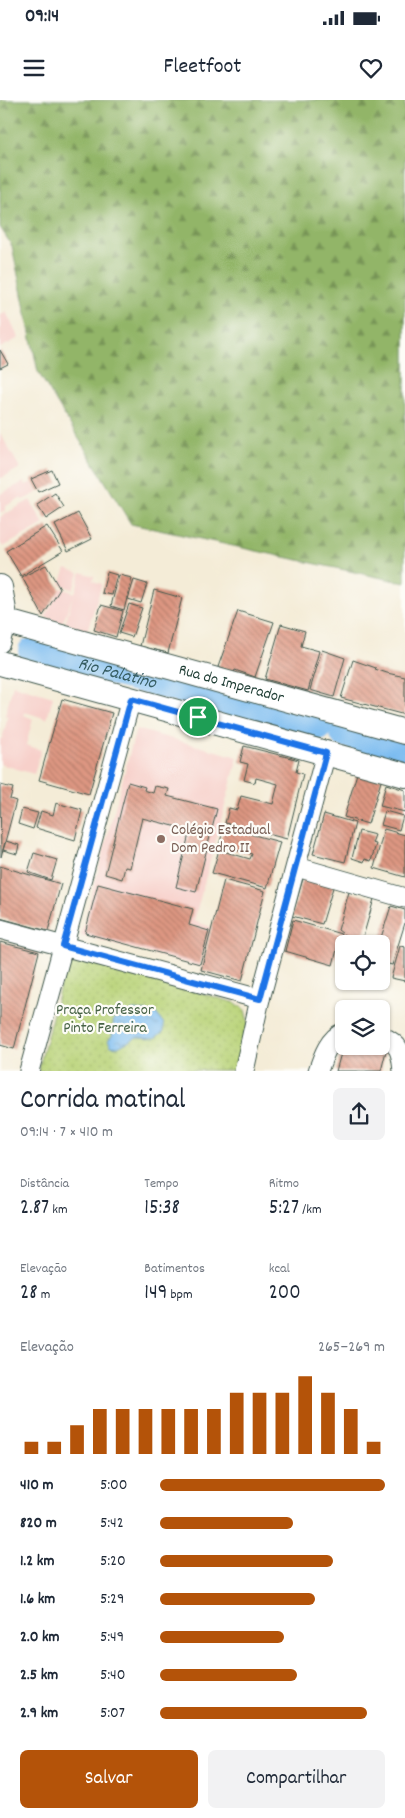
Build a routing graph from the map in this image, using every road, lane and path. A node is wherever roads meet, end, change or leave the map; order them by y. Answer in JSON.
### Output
{"nodes":[{"id":1,"x":0,"y":587,"type":"edge"},
{"id":2,"x":2,"y":628,"type":"edge"},
{"id":3,"x":0,"y":663,"type":"edge"},
{"id":4,"x":131,"y":699,"type":"junction"},
{"id":5,"x":405,"y":732,"type":"edge"},
{"id":6,"x":326,"y":753,"type":"junction"},
{"id":7,"x":405,"y":775,"type":"edge"},
{"id":8,"x":296,"y":866,"type":"junction"},
{"id":9,"x":405,"y":898,"type":"edge"},
{"id":10,"x":0,"y":929,"type":"edge"},
{"id":11,"x":63,"y":946,"type":"junction"},
{"id":12,"x":260,"y":999,"type":"junction"},
{"id":13,"x":335,"y":1036,"type":"edge"},
{"id":14,"x":390,"y":1040,"type":"edge"},
{"id":15,"x":29,"y":1070,"type":"edge"},
{"id":16,"x":244,"y":1070,"type":"edge"},
{"id":17,"x":318,"y":1070,"type":"edge"},
{"id":18,"x":403,"y":1070,"type":"edge"}],
"edges":[{"from":1,"to":2,"type":"main road"},
{"from":2,"to":5,"type":"main road","name":"Rua do Imperador"},
{"from":3,"to":4,"type":"main road"},
{"from":4,"to":6,"type":"main road"},
{"from":4,"to":11,"type":"street"},
{"from":6,"to":7,"type":"main road"},
{"from":6,"to":8,"type":"street"},
{"from":8,"to":9,"type":"street"},
{"from":8,"to":12,"type":"street"},
{"from":10,"to":11,"type":"street"},
{"from":11,"to":12,"type":"street"},
{"from":11,"to":15,"type":"street"},
{"from":12,"to":16,"type":"street"},
{"from":13,"to":17,"type":"street"},
{"from":14,"to":18,"type":"street"}]}
